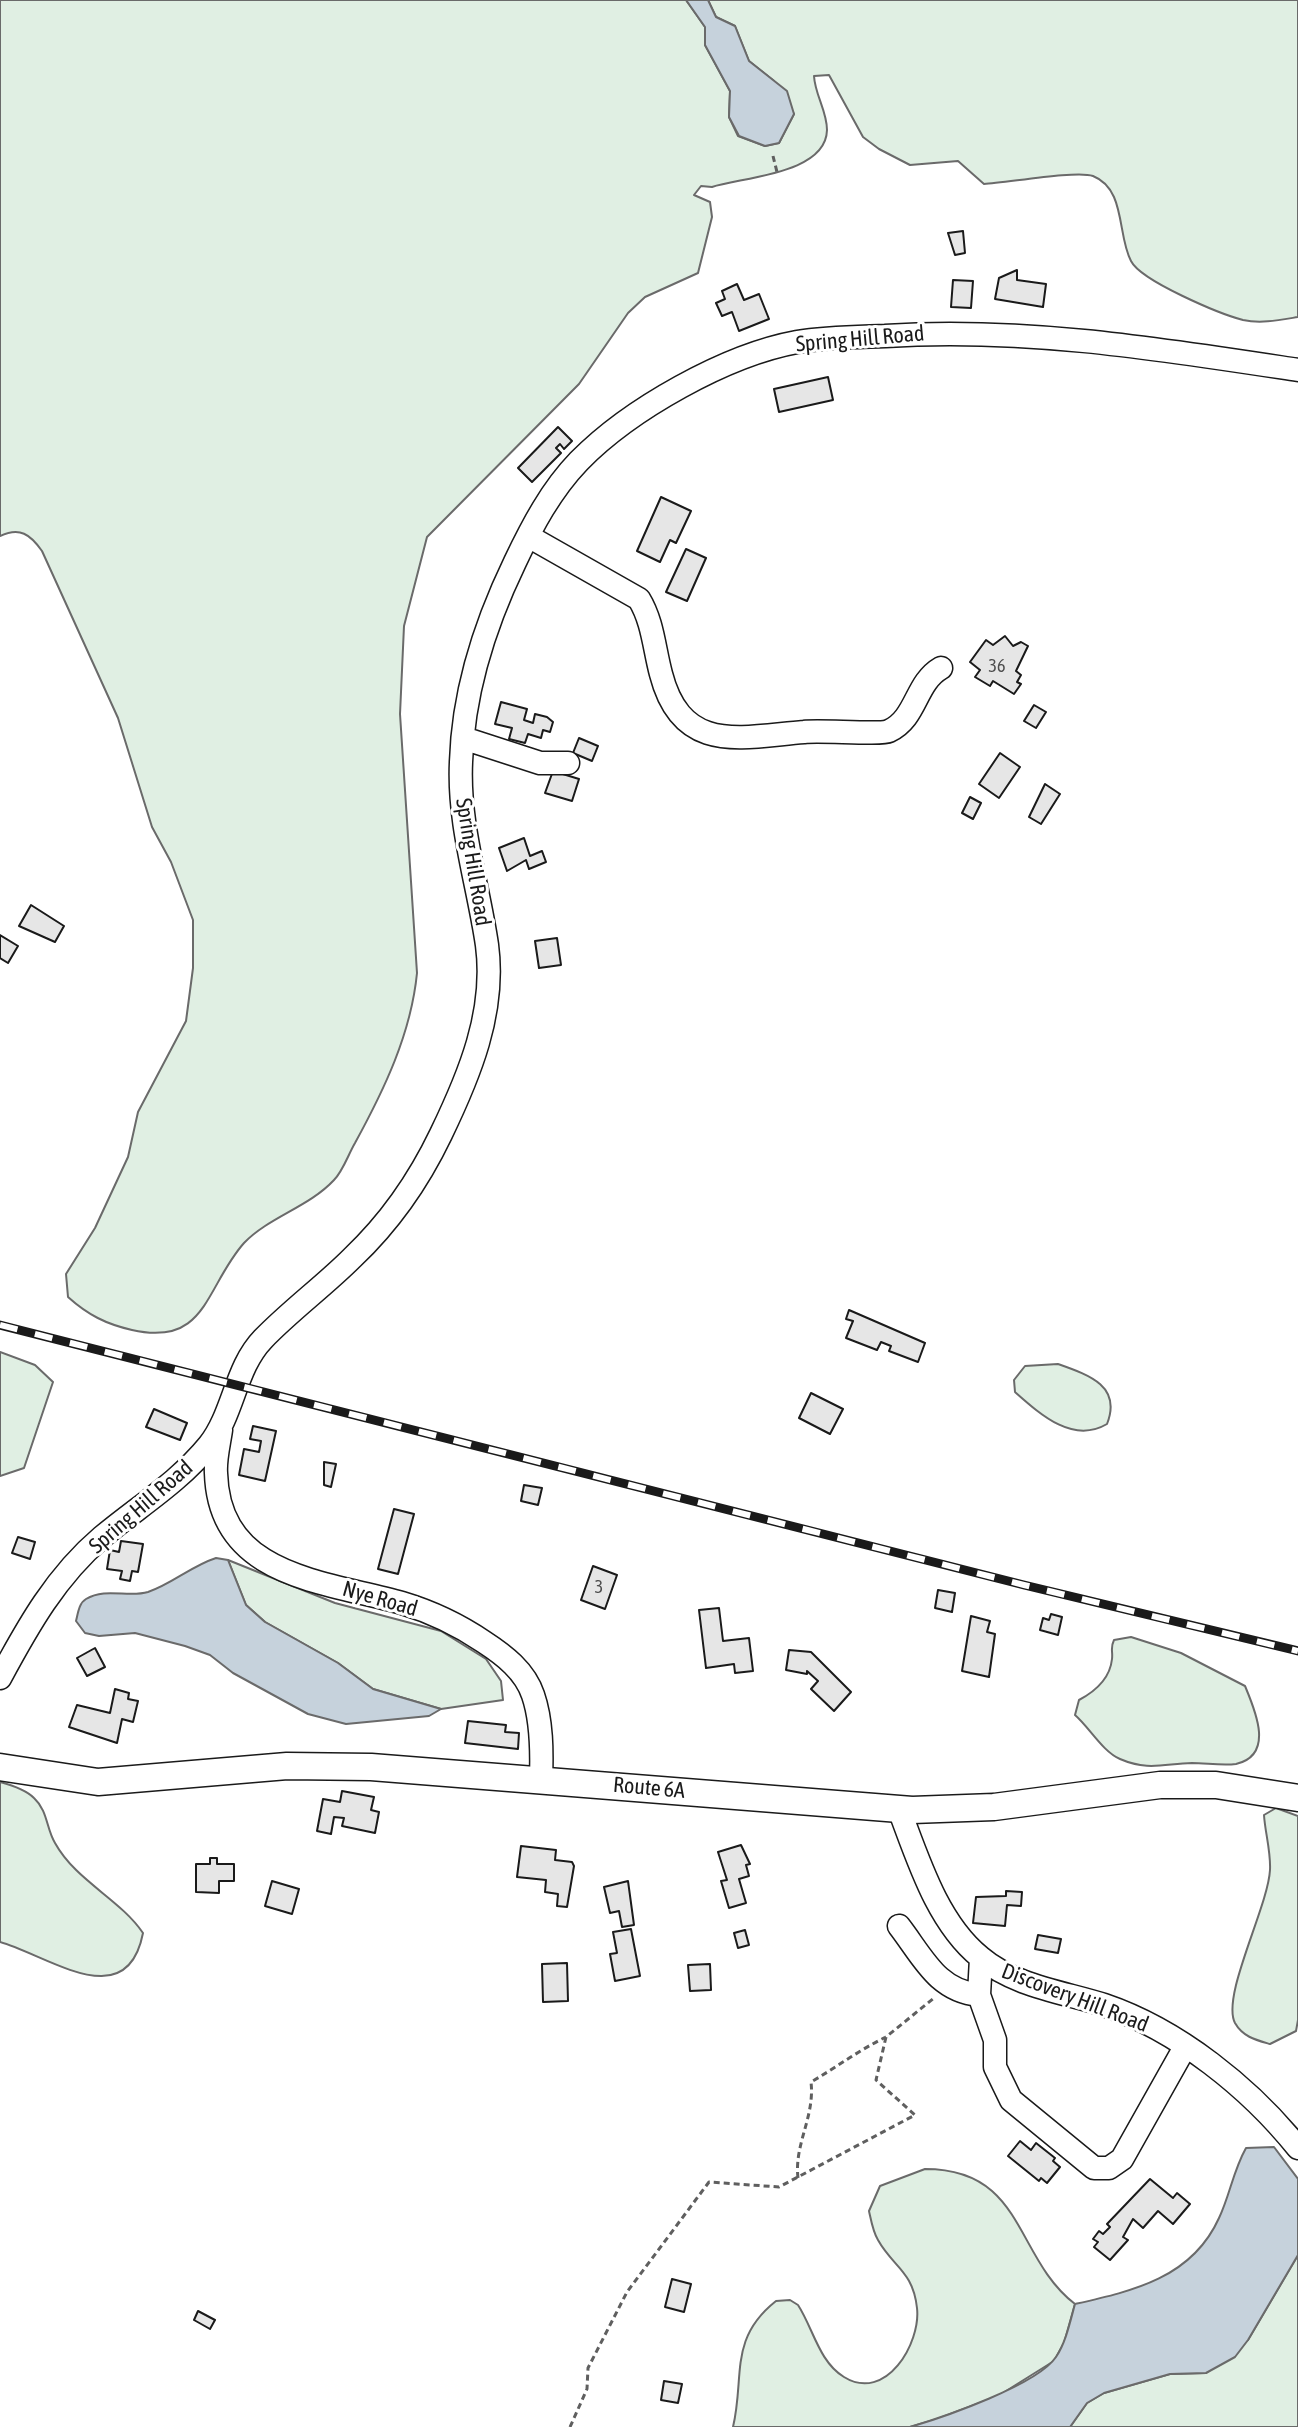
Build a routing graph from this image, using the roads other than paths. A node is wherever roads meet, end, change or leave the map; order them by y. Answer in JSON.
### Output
{"nodes":[{"id":1,"x":1298,"y":370,"type":"edge"},
{"id":2,"x":528,"y":536,"type":"junction"},
{"id":3,"x":941,"y":668,"type":"dead end"},
{"id":4,"x":463,"y":738,"type":"junction"},
{"id":5,"x":568,"y":763,"type":"dead end"},
{"id":6,"x":221,"y":1429,"type":"junction"},
{"id":7,"x":0,"y":1678,"type":"edge"},
{"id":8,"x":0,"y":1767,"type":"edge"},
{"id":9,"x":541,"y":1779,"type":"junction"},
{"id":10,"x":1298,"y":1798,"type":"edge"},
{"id":11,"x":899,"y":1809,"type":"junction"},
{"id":12,"x":899,"y":1926,"type":"dead end"},
{"id":13,"x":981,"y":1958,"type":"junction"},
{"id":14,"x":979,"y":1995,"type":"junction"},
{"id":15,"x":1185,"y":2047,"type":"junction"},
{"id":16,"x":1298,"y":2148,"type":"edge"}],
"edges":[{"from":1,"to":2,"type":"street","name":"Spring Hill Road"},
{"from":2,"to":3,"type":"street"},
{"from":2,"to":4,"type":"street","name":"Spring Hill Road"},
{"from":4,"to":5,"type":"street"},
{"from":4,"to":6,"type":"street","name":"Spring Hill Road"},
{"from":6,"to":7,"type":"street","name":"Spring Hill Road"},
{"from":6,"to":9,"type":"street","name":"Nye Road"},
{"from":8,"to":9,"type":"main road","name":"Route 6A"},
{"from":9,"to":11,"type":"main road","name":"Route 6A"},
{"from":10,"to":11,"type":"main road","name":"Route 6A"},
{"from":11,"to":13,"type":"street","name":"Discovery Hill Road"},
{"from":12,"to":14,"type":"street"},
{"from":13,"to":14,"type":"street"},
{"from":13,"to":15,"type":"street","name":"Discovery Hill Road"},
{"from":14,"to":15,"type":"street"},
{"from":15,"to":16,"type":"street","name":"Discovery Hill Road"}]}
